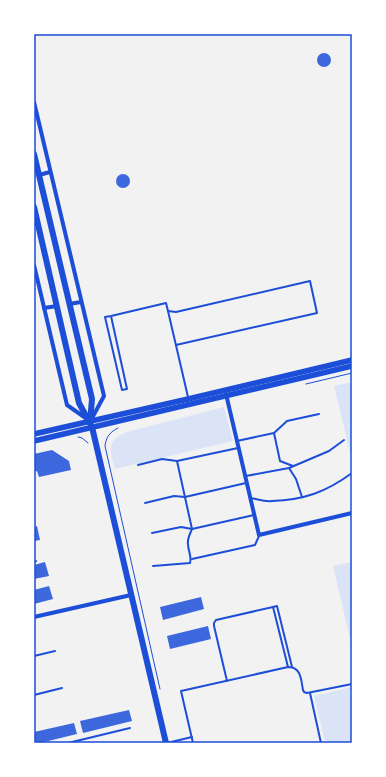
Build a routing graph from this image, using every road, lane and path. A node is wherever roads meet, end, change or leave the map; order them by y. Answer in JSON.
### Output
{"nodes":[{"id":1,"x":34,"y":102,"type":"edge"},
{"id":2,"x":34,"y":154,"type":"edge"},
{"id":3,"x":50,"y":172,"type":"junction"},
{"id":4,"x":37,"y":176,"type":"edge"},
{"id":5,"x":34,"y":207,"type":"edge"},
{"id":6,"x":34,"y":265,"type":"edge"},
{"id":7,"x":81,"y":302,"type":"junction"},
{"id":8,"x":69,"y":304,"type":"junction"},
{"id":9,"x":57,"y":306,"type":"junction"},
{"id":10,"x":44,"y":308,"type":"junction"},
{"id":11,"x":168,"y":310,"type":"junction"},
{"id":12,"x":111,"y":316,"type":"junction"},
{"id":13,"x":176,"y":345,"type":"junction"},
{"id":14,"x":352,"y":360,"type":"edge"},
{"id":15,"x":352,"y":366,"type":"edge"},
{"id":16,"x":226,"y":393,"type":"junction"},
{"id":17,"x":188,"y":399,"type":"junction"},
{"id":18,"x":319,"y":414,"type":"dead end"},
{"id":19,"x":91,"y":424,"type":"junction"},
{"id":20,"x":112,"y":431,"type":"dead end"},
{"id":21,"x":274,"y":433,"type":"junction"},
{"id":22,"x":34,"y":434,"type":"edge"},
{"id":23,"x":344,"y":440,"type":"dead end"},
{"id":24,"x":34,"y":441,"type":"edge"},
{"id":25,"x":237,"y":441,"type":"junction"},
{"id":26,"x":239,"y":448,"type":"junction"},
{"id":27,"x":177,"y":461,"type":"junction"},
{"id":28,"x":138,"y":465,"type":"dead end"},
{"id":29,"x":293,"y":466,"type":"junction"},
{"id":30,"x":289,"y":468,"type":"junction"},
{"id":31,"x":352,"y":473,"type":"edge"},
{"id":32,"x":246,"y":476,"type":"junction"},
{"id":33,"x":247,"y":483,"type":"junction"},
{"id":34,"x":185,"y":497,"type":"junction"},
{"id":35,"x":251,"y":498,"type":"junction"},
{"id":36,"x":302,"y":498,"type":"junction"},
{"id":37,"x":145,"y":503,"type":"dead end"},
{"id":38,"x":352,"y":514,"type":"edge"},
{"id":39,"x":254,"y":515,"type":"junction"},
{"id":40,"x":192,"y":529,"type":"junction"},
{"id":41,"x":152,"y":533,"type":"dead end"},
{"id":42,"x":259,"y":535,"type":"junction"},
{"id":43,"x":192,"y":559,"type":"junction"},
{"id":44,"x":154,"y":566,"type":"dead end"},
{"id":45,"x":131,"y":595,"type":"junction"},
{"id":46,"x":274,"y":607,"type":"junction"},
{"id":47,"x":34,"y":617,"type":"edge"},
{"id":48,"x":56,"y":651,"type":"dead end"},
{"id":49,"x":34,"y":656,"type":"edge"},
{"id":50,"x":288,"y":667,"type":"junction"},
{"id":51,"x":292,"y":667,"type":"junction"},
{"id":52,"x":226,"y":681,"type":"junction"},
{"id":53,"x":352,"y":684,"type":"edge"},
{"id":54,"x":62,"y":688,"type":"dead end"},
{"id":55,"x":34,"y":694,"type":"edge"},
{"id":56,"x":310,"y":694,"type":"junction"},
{"id":57,"x":162,"y":695,"type":"dead end"},
{"id":58,"x":130,"y":728,"type":"dead end"},
{"id":59,"x":192,"y":737,"type":"junction"},
{"id":60,"x":68,"y":743,"type":"edge"},
{"id":61,"x":166,"y":743,"type":"edge"},
{"id":62,"x":193,"y":743,"type":"edge"},
{"id":63,"x":321,"y":743,"type":"edge"}],
"edges":[{"from":1,"to":3,"type":"street"},
{"from":2,"to":4,"type":"main road"},
{"from":3,"to":4,"type":"street"},
{"from":3,"to":7,"type":"street"},
{"from":4,"to":8,"type":"main road"},
{"from":5,"to":9,"type":"main road"},
{"from":6,"to":10,"type":"street"},
{"from":7,"to":8,"type":"street"},
{"from":7,"to":19,"type":"street"},
{"from":8,"to":19,"type":"main road"},
{"from":9,"to":10,"type":"street"},
{"from":9,"to":19,"type":"main road"},
{"from":10,"to":19,"type":"street"},
{"from":11,"to":12,"type":"lane"},
{"from":11,"to":13,"type":"lane"},
{"from":11,"to":13,"type":"lane"},
{"from":12,"to":12,"type":"lane"},
{"from":13,"to":17,"type":"lane"},
{"from":14,"to":16,"type":"main road"},
{"from":15,"to":16,"type":"main road"},
{"from":16,"to":17,"type":"main road"},
{"from":16,"to":19,"type":"main road"},
{"from":16,"to":25,"type":"street"},
{"from":17,"to":19,"type":"main road"},
{"from":18,"to":21,"type":"lane"},
{"from":19,"to":22,"type":"main road"},
{"from":19,"to":24,"type":"main road"},
{"from":19,"to":45,"type":"main road"},
{"from":20,"to":57,"type":"path"},
{"from":21,"to":25,"type":"lane"},
{"from":21,"to":29,"type":"lane"},
{"from":23,"to":29,"type":"lane"},
{"from":25,"to":26,"type":"street"},
{"from":26,"to":27,"type":"lane"},
{"from":26,"to":32,"type":"street"},
{"from":27,"to":28,"type":"lane"},
{"from":27,"to":34,"type":"lane"},
{"from":29,"to":30,"type":"lane"},
{"from":30,"to":32,"type":"lane"},
{"from":30,"to":36,"type":"lane"},
{"from":31,"to":36,"type":"lane"},
{"from":32,"to":33,"type":"street"},
{"from":33,"to":34,"type":"lane"},
{"from":33,"to":35,"type":"street"},
{"from":34,"to":37,"type":"lane"},
{"from":34,"to":40,"type":"lane"},
{"from":35,"to":36,"type":"lane"},
{"from":35,"to":39,"type":"street"},
{"from":38,"to":42,"type":"street"},
{"from":39,"to":40,"type":"lane"},
{"from":39,"to":42,"type":"street"},
{"from":40,"to":41,"type":"lane"},
{"from":40,"to":43,"type":"lane"},
{"from":42,"to":43,"type":"lane"},
{"from":43,"to":44,"type":"lane"},
{"from":45,"to":47,"type":"street"},
{"from":45,"to":61,"type":"main road"},
{"from":46,"to":50,"type":"lane"},
{"from":46,"to":51,"type":"lane"},
{"from":46,"to":52,"type":"lane"},
{"from":48,"to":49,"type":"lane"},
{"from":50,"to":51,"type":"lane"},
{"from":50,"to":52,"type":"lane"},
{"from":51,"to":56,"type":"lane"},
{"from":52,"to":59,"type":"lane"},
{"from":53,"to":56,"type":"lane"},
{"from":54,"to":55,"type":"lane"},
{"from":56,"to":63,"type":"lane"},
{"from":58,"to":60,"type":"lane"},
{"from":59,"to":61,"type":"lane"},
{"from":59,"to":62,"type":"lane"}]}
